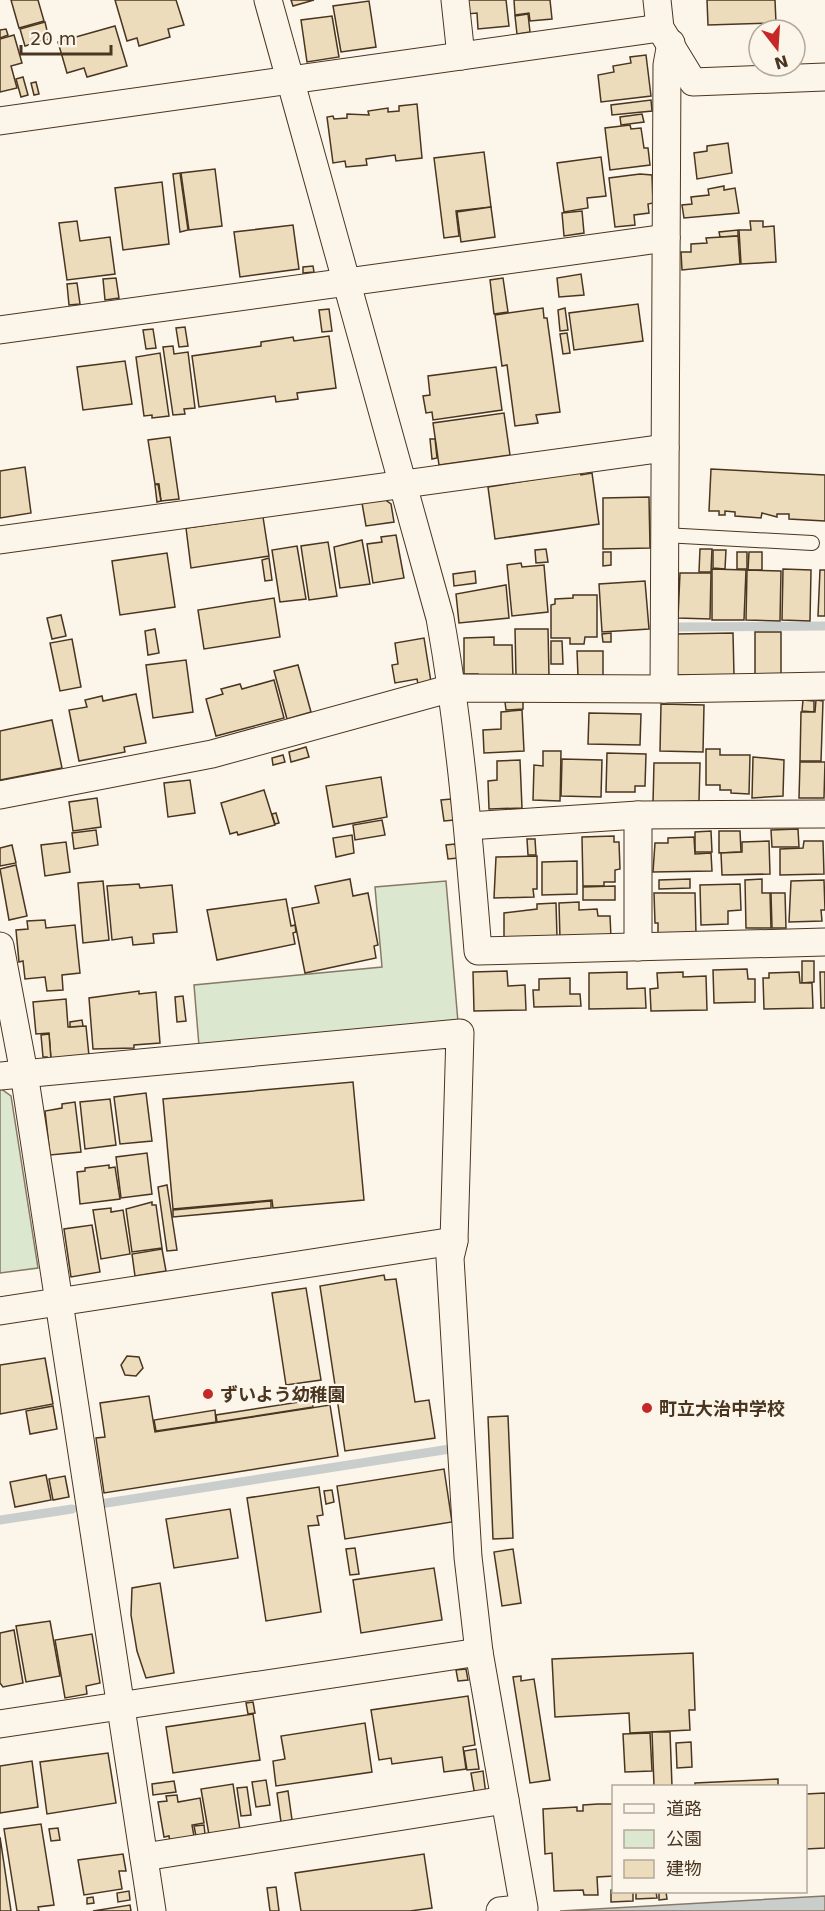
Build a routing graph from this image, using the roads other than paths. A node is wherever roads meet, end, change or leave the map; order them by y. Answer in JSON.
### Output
{"nodes":[{"id":1,"x":268,"y":0,"type":"edge"},
{"id":2,"x":455,"y":0,"type":"edge"},
{"id":3,"x":657,"y":0,"type":"edge"},
{"id":4,"x":666,"y":35,"type":"junction"},
{"id":5,"x":461,"y":56,"type":"junction"},
{"id":6,"x":825,"y":77,"type":"edge"},
{"id":7,"x":288,"y":81,"type":"junction"},
{"id":8,"x":0,"y":122,"type":"edge"},
{"id":9,"x":666,"y":238,"type":"junction"},
{"id":10,"x":345,"y":282,"type":"junction"},
{"id":11,"x":0,"y":330,"type":"edge"},
{"id":12,"x":665,"y":448,"type":"junction"},
{"id":13,"x":401,"y":484,"type":"junction"},
{"id":14,"x":664,"y":535,"type":"junction"},
{"id":15,"x":0,"y":540,"type":"edge"},
{"id":16,"x":812,"y":543,"type":"dead end"},
{"id":17,"x":825,"y":686,"type":"edge"},
{"id":18,"x":452,"y":688,"type":"junction"},
{"id":19,"x":664,"y":689,"type":"junction"},
{"id":20,"x":0,"y":795,"type":"edge"},
{"id":21,"x":825,"y":814,"type":"edge"},
{"id":22,"x":638,"y":815,"type":"junction"},
{"id":23,"x":468,"y":826,"type":"junction"},
{"id":24,"x":825,"y":942,"type":"edge"},
{"id":25,"x":0,"y":946,"type":"edge"},
{"id":26,"x":638,"y":947,"type":"junction"},
{"id":27,"x":12,"y":1075,"type":"edge"},
{"id":28,"x":454,"y":1241,"type":"junction"},
{"id":29,"x":58,"y":1302,"type":"junction"},
{"id":30,"x":0,"y":1311,"type":"edge"},
{"id":31,"x":479,"y":1652,"type":"junction"},
{"id":32,"x":121,"y":1706,"type":"junction"},
{"id":33,"x":0,"y":1724,"type":"edge"},
{"id":34,"x":505,"y":1800,"type":"junction"},
{"id":35,"x":144,"y":1857,"type":"junction"},
{"id":36,"x":152,"y":1911,"type":"edge"},
{"id":37,"x":500,"y":1911,"type":"edge"}],
"edges":[{"from":1,"to":7,"type":"street"},
{"from":2,"to":5,"type":"street"},
{"from":3,"to":4,"type":"street"},
{"from":4,"to":5,"type":"street"},
{"from":4,"to":6,"type":"street"},
{"from":4,"to":9,"type":"street"},
{"from":5,"to":7,"type":"street"},
{"from":7,"to":8,"type":"street"},
{"from":7,"to":10,"type":"street"},
{"from":9,"to":10,"type":"street"},
{"from":9,"to":12,"type":"street"},
{"from":10,"to":11,"type":"street"},
{"from":10,"to":13,"type":"street"},
{"from":12,"to":13,"type":"street"},
{"from":12,"to":14,"type":"street"},
{"from":13,"to":15,"type":"street"},
{"from":13,"to":18,"type":"street"},
{"from":14,"to":16,"type":"lane"},
{"from":14,"to":19,"type":"street"},
{"from":17,"to":19,"type":"street"},
{"from":18,"to":19,"type":"street"},
{"from":18,"to":20,"type":"street"},
{"from":18,"to":23,"type":"street"},
{"from":21,"to":22,"type":"street"},
{"from":22,"to":23,"type":"street"},
{"from":22,"to":26,"type":"street"},
{"from":23,"to":26,"type":"street"},
{"from":24,"to":26,"type":"street"},
{"from":25,"to":27,"type":"street"},
{"from":27,"to":28,"type":"street"},
{"from":27,"to":29,"type":"street"},
{"from":28,"to":29,"type":"street"},
{"from":28,"to":31,"type":"street"},
{"from":29,"to":30,"type":"street"},
{"from":29,"to":32,"type":"street"},
{"from":31,"to":32,"type":"street"},
{"from":31,"to":34,"type":"street"},
{"from":32,"to":33,"type":"street"},
{"from":32,"to":35,"type":"street"},
{"from":34,"to":35,"type":"street"},
{"from":34,"to":37,"type":"street"},
{"from":35,"to":36,"type":"street"}]}
